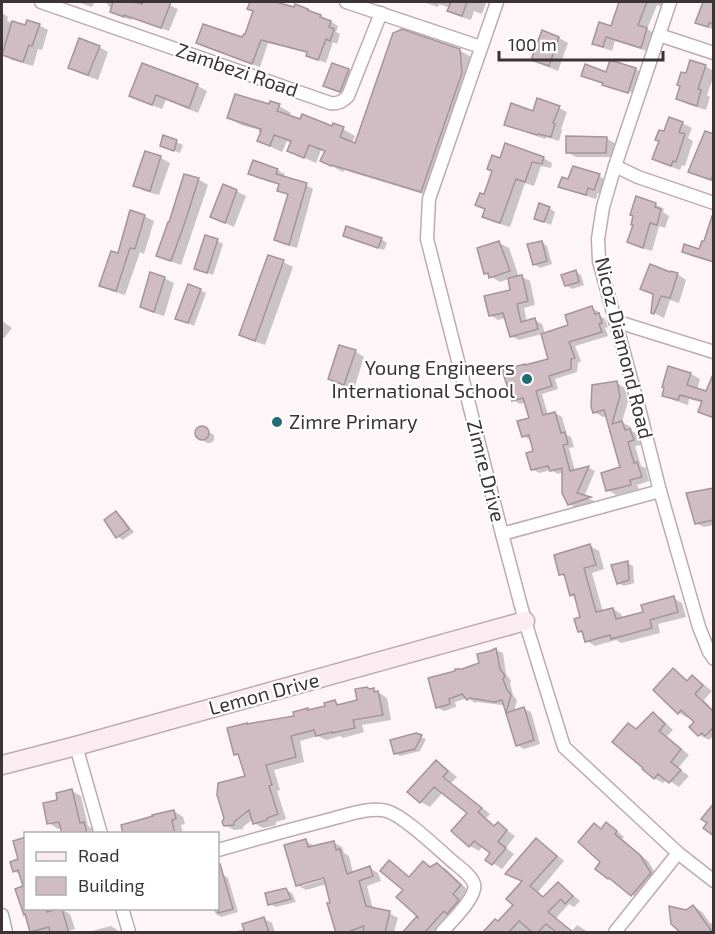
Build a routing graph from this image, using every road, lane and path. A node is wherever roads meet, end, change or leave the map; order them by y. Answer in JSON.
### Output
{"nodes":[{"id":1,"x":41,"y":2,"type":"edge"},
{"id":2,"x":346,"y":2,"type":"edge"},
{"id":3,"x":497,"y":2,"type":"edge"},
{"id":4,"x":670,"y":2,"type":"edge"},
{"id":5,"x":381,"y":13,"type":"junction"},
{"id":6,"x":659,"y":35,"type":"junction"},
{"id":7,"x":481,"y":47,"type":"junction"},
{"id":8,"x":714,"y":53,"type":"edge"},
{"id":9,"x":615,"y":166,"type":"junction"},
{"id":10,"x":714,"y":204,"type":"edge"},
{"id":11,"x":615,"y":321,"type":"junction"},
{"id":12,"x":714,"y":352,"type":"edge"},
{"id":13,"x":660,"y":491,"type":"junction"},
{"id":14,"x":502,"y":534,"type":"junction"},
{"id":15,"x":525,"y":621,"type":"junction"},
{"id":16,"x":714,"y":659,"type":"edge"},
{"id":17,"x":76,"y":746,"type":"junction"},
{"id":18,"x":2,"y":765,"type":"edge"},
{"id":19,"x":100,"y":832,"type":"edge"},
{"id":20,"x":219,"y":850,"type":"edge"},
{"id":21,"x":678,"y":853,"type":"junction"},
{"id":22,"x":714,"y":881,"type":"edge"},
{"id":23,"x":122,"y":910,"type":"edge"},
{"id":24,"x":2,"y":915,"type":"edge"},
{"id":25,"x":6,"y":933,"type":"edge"},
{"id":26,"x":129,"y":933,"type":"edge"},
{"id":27,"x":442,"y":933,"type":"edge"},
{"id":28,"x":615,"y":933,"type":"edge"}],
"edges":[{"from":1,"to":5,"type":"street","name":"Zambezi Road"},
{"from":2,"to":5,"type":"street"},
{"from":3,"to":7,"type":"street","name":"Zimre Drive"},
{"from":4,"to":6,"type":"street","name":"Nicoz Diamond Road"},
{"from":5,"to":7,"type":"street"},
{"from":6,"to":8,"type":"street"},
{"from":6,"to":9,"type":"street","name":"Nicoz Diamond Road"},
{"from":7,"to":14,"type":"street","name":"Zimre Drive"},
{"from":9,"to":10,"type":"street"},
{"from":9,"to":11,"type":"street","name":"Nicoz Diamond Road"},
{"from":11,"to":12,"type":"street"},
{"from":11,"to":13,"type":"street","name":"Nicoz Diamond Road"},
{"from":13,"to":14,"type":"street"},
{"from":13,"to":16,"type":"street","name":"Nicoz Diamond Road"},
{"from":14,"to":15,"type":"street","name":"Zimre Drive"},
{"from":15,"to":17,"type":"street","name":"Lemon Drive"},
{"from":15,"to":21,"type":"street","name":"Zimre Drive"},
{"from":17,"to":18,"type":"street","name":"Lemon Drive"},
{"from":17,"to":19,"type":"street"},
{"from":20,"to":27,"type":"street"},
{"from":21,"to":22,"type":"street","name":"Zimre Drive"},
{"from":21,"to":28,"type":"street"},
{"from":23,"to":26,"type":"street"},
{"from":24,"to":25,"type":"street"}]}
